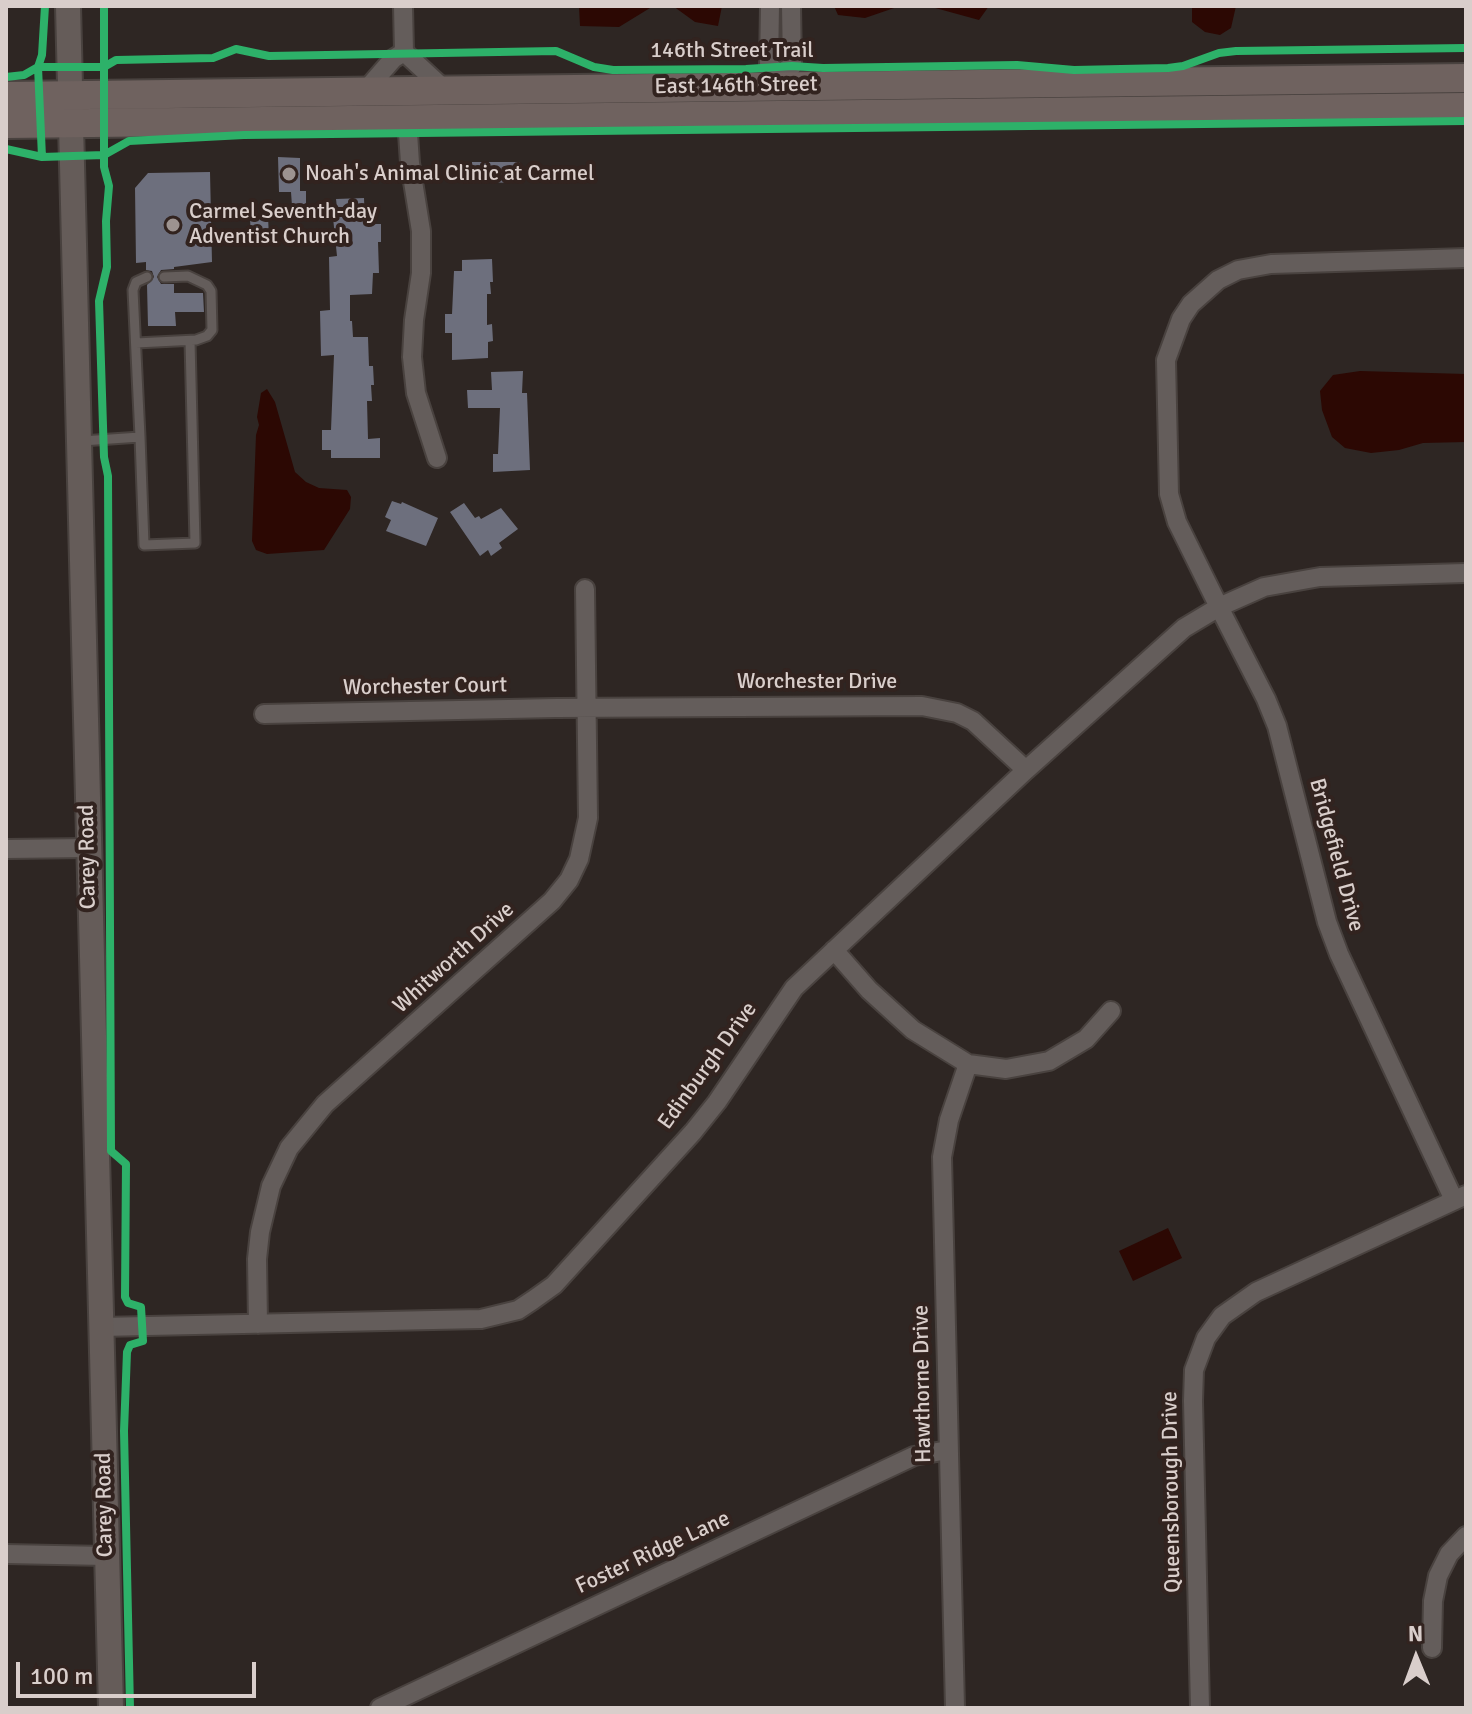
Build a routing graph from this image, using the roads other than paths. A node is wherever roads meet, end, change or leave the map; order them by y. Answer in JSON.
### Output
{"nodes":[{"id":1,"x":68,"y":6,"type":"edge"},
{"id":2,"x":403,"y":6,"type":"edge"},
{"id":3,"x":770,"y":6,"type":"edge"},
{"id":4,"x":791,"y":6,"type":"edge"},
{"id":5,"x":404,"y":52,"type":"junction"},
{"id":6,"x":1466,"y":78,"type":"edge"},
{"id":7,"x":444,"y":89,"type":"junction"},
{"id":8,"x":366,"y":90,"type":"junction"},
{"id":9,"x":780,"y":91,"type":"junction"},
{"id":10,"x":70,"y":95,"type":"junction"},
{"id":11,"x":6,"y":96,"type":"edge"},
{"id":12,"x":1466,"y":107,"type":"edge"},
{"id":13,"x":407,"y":118,"type":"junction"},
{"id":14,"x":6,"y":124,"type":"edge"},
{"id":15,"x":71,"y":124,"type":"junction"},
{"id":16,"x":1466,"y":258,"type":"edge"},
{"id":17,"x":147,"y":277,"type":"dead end"},
{"id":18,"x":164,"y":277,"type":"dead end"},
{"id":19,"x":190,"y":341,"type":"junction"},
{"id":20,"x":136,"y":343,"type":"junction"},
{"id":21,"x":140,"y":437,"type":"junction"},
{"id":22,"x":79,"y":441,"type":"junction"},
{"id":23,"x":437,"y":458,"type":"dead end"},
{"id":24,"x":1466,"y":573,"type":"edge"},
{"id":25,"x":585,"y":589,"type":"dead end"},
{"id":26,"x":1219,"y":607,"type":"junction"},
{"id":27,"x":587,"y":710,"type":"junction"},
{"id":28,"x":264,"y":714,"type":"dead end"},
{"id":29,"x":1026,"y":770,"type":"junction"},
{"id":30,"x":88,"y":848,"type":"junction"},
{"id":31,"x":6,"y":849,"type":"edge"},
{"id":32,"x":834,"y":950,"type":"junction"},
{"id":33,"x":1111,"y":1011,"type":"dead end"},
{"id":34,"x":968,"y":1064,"type":"junction"},
{"id":35,"x":1460,"y":1198,"type":"edge"},
{"id":36,"x":258,"y":1324,"type":"junction"},
{"id":37,"x":100,"y":1327,"type":"junction"},
{"id":38,"x":948,"y":1450,"type":"junction"},
{"id":39,"x":1466,"y":1536,"type":"edge"},
{"id":40,"x":6,"y":1554,"type":"edge"},
{"id":41,"x":106,"y":1556,"type":"junction"},
{"id":42,"x":1432,"y":1648,"type":"dead end"},
{"id":43,"x":111,"y":1708,"type":"edge"},
{"id":44,"x":380,"y":1708,"type":"edge"},
{"id":45,"x":955,"y":1708,"type":"edge"},
{"id":46,"x":1200,"y":1708,"type":"edge"}],
"edges":[{"from":1,"to":10,"type":"street","name":"Carey Road"},
{"from":2,"to":5,"type":"street"},
{"from":3,"to":9,"type":"street"},
{"from":4,"to":9,"type":"street"},
{"from":5,"to":7,"type":"street"},
{"from":5,"to":8,"type":"street"},
{"from":6,"to":9,"type":"main road","name":"East 146th Street"},
{"from":7,"to":8,"type":"main road","name":"East 146th Street"},
{"from":7,"to":9,"type":"main road","name":"East 146th Street"},
{"from":8,"to":10,"type":"main road","name":"East 146th Street"},
{"from":9,"to":12,"type":"main road","name":"East 146th Street"},
{"from":9,"to":13,"type":"main road","name":"East 146th Street"},
{"from":10,"to":11,"type":"main road","name":"East 146th Street"},
{"from":10,"to":15,"type":"street","name":"Carey Road"},
{"from":13,"to":15,"type":"main road","name":"East 146th Street"},
{"from":13,"to":23,"type":"street"},
{"from":14,"to":15,"type":"main road","name":"East 146th Street"},
{"from":15,"to":22,"type":"street","name":"Carey Road"},
{"from":16,"to":26,"type":"street","name":"Bridgefield Drive"},
{"from":17,"to":20,"type":"lane"},
{"from":18,"to":19,"type":"lane"},
{"from":19,"to":20,"type":"lane"},
{"from":19,"to":21,"type":"lane"},
{"from":20,"to":21,"type":"lane"},
{"from":21,"to":22,"type":"lane"},
{"from":22,"to":30,"type":"street","name":"Carey Road"},
{"from":24,"to":26,"type":"street","name":"Edinburgh Drive"},
{"from":25,"to":27,"type":"street","name":"Whitworth Drive"},
{"from":26,"to":29,"type":"street","name":"Edinburgh Drive"},
{"from":26,"to":35,"type":"street","name":"Bridgefield Drive"},
{"from":27,"to":28,"type":"street","name":"Worchester Court"},
{"from":27,"to":29,"type":"street","name":"Worchester Drive"},
{"from":27,"to":36,"type":"street","name":"Whitworth Drive"},
{"from":29,"to":32,"type":"street","name":"Edinburgh Drive"},
{"from":30,"to":31,"type":"street"},
{"from":30,"to":37,"type":"street","name":"Carey Road"},
{"from":32,"to":34,"type":"street"},
{"from":32,"to":36,"type":"street","name":"Edinburgh Drive"},
{"from":33,"to":34,"type":"street"},
{"from":34,"to":38,"type":"street","name":"Hawthorne Drive"},
{"from":35,"to":46,"type":"street","name":"Queensborough Drive"},
{"from":36,"to":37,"type":"street","name":"Edinburgh Drive"},
{"from":37,"to":41,"type":"street","name":"Carey Road"},
{"from":38,"to":44,"type":"street","name":"Foster Ridge Lane"},
{"from":38,"to":45,"type":"street","name":"Hawthorne Drive"},
{"from":39,"to":42,"type":"street"},
{"from":40,"to":41,"type":"street"},
{"from":41,"to":43,"type":"street","name":"Carey Road"}]}
